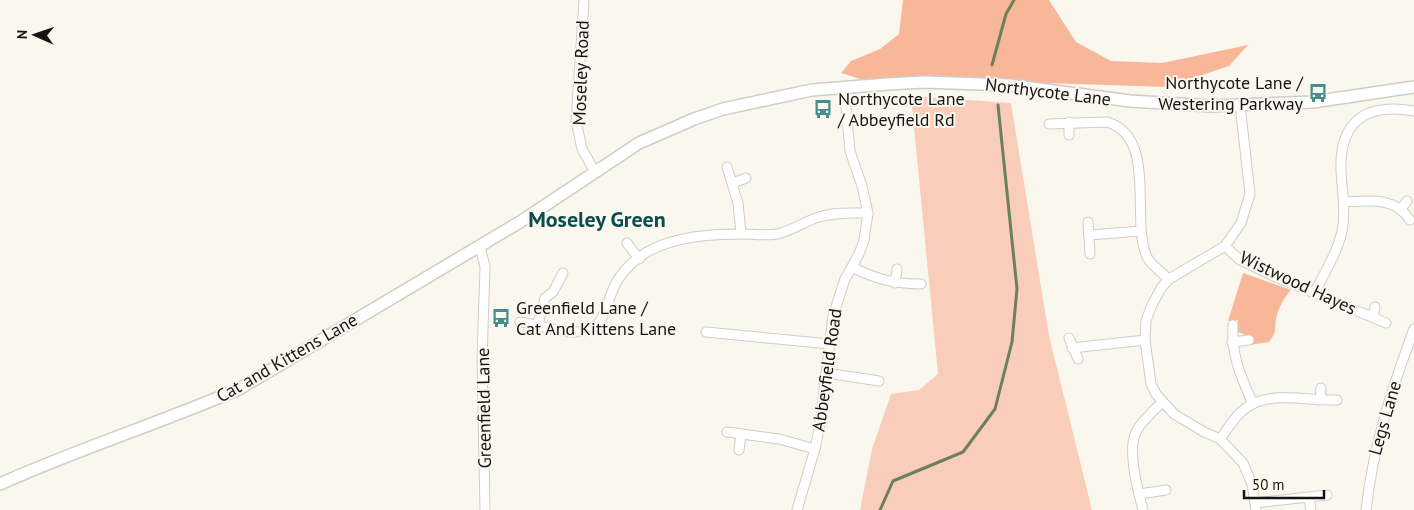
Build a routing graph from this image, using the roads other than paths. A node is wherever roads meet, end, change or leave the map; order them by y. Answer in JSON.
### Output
{"nodes":[{"id":1,"x":584,"y":0,"type":"edge"},
{"id":2,"x":844,"y":87,"type":"junction"},
{"id":3,"x":1414,"y":87,"type":"edge"},
{"id":4,"x":1240,"y":105,"type":"junction"},
{"id":5,"x":1414,"y":111,"type":"edge"},
{"id":6,"x":1069,"y":122,"type":"junction"},
{"id":7,"x":1049,"y":124,"type":"dead end"},
{"id":8,"x":1069,"y":135,"type":"dead end"},
{"id":9,"x":727,"y":167,"type":"dead end"},
{"id":10,"x":595,"y":172,"type":"junction"},
{"id":11,"x":746,"y":178,"type":"dead end"},
{"id":12,"x":733,"y":183,"type":"junction"},
{"id":13,"x":1407,"y":201,"type":"dead end"},
{"id":14,"x":1344,"y":202,"type":"junction"},
{"id":15,"x":1401,"y":209,"type":"junction"},
{"id":16,"x":868,"y":212,"type":"junction"},
{"id":17,"x":1410,"y":220,"type":"dead end"},
{"id":18,"x":1088,"y":222,"type":"dead end"},
{"id":19,"x":1141,"y":231,"type":"junction"},
{"id":20,"x":740,"y":234,"type":"junction"},
{"id":21,"x":1089,"y":235,"type":"junction"},
{"id":22,"x":627,"y":243,"type":"dead end"},
{"id":23,"x":480,"y":246,"type":"junction"},
{"id":24,"x":1225,"y":246,"type":"junction"},
{"id":25,"x":1090,"y":254,"type":"dead end"},
{"id":26,"x":639,"y":258,"type":"junction"},
{"id":27,"x":852,"y":267,"type":"junction"},
{"id":28,"x":897,"y":268,"type":"dead end"},
{"id":29,"x":563,"y":273,"type":"dead end"},
{"id":30,"x":1169,"y":279,"type":"junction"},
{"id":31,"x":895,"y":283,"type":"junction"},
{"id":32,"x":921,"y":284,"type":"dead end"},
{"id":33,"x":1315,"y":292,"type":"junction"},
{"id":34,"x":1375,"y":307,"type":"dead end"},
{"id":35,"x":1372,"y":317,"type":"junction"},
{"id":36,"x":520,"y":322,"type":"dead end"},
{"id":37,"x":1386,"y":323,"type":"dead end"},
{"id":38,"x":538,"y":324,"type":"junction"},
{"id":39,"x":1233,"y":325,"type":"dead end"},
{"id":40,"x":1414,"y":329,"type":"edge"},
{"id":41,"x":706,"y":332,"type":"dead end"},
{"id":42,"x":1069,"y":338,"type":"dead end"},
{"id":43,"x":1144,"y":340,"type":"junction"},
{"id":44,"x":1249,"y":340,"type":"dead end"},
{"id":45,"x":1232,"y":342,"type":"junction"},
{"id":46,"x":830,"y":344,"type":"junction"},
{"id":47,"x":1072,"y":348,"type":"junction"},
{"id":48,"x":1078,"y":359,"type":"dead end"},
{"id":49,"x":826,"y":373,"type":"junction"},
{"id":50,"x":879,"y":381,"type":"dead end"},
{"id":51,"x":1321,"y":388,"type":"dead end"},
{"id":52,"x":1320,"y":400,"type":"junction"},
{"id":53,"x":1337,"y":400,"type":"dead end"},
{"id":54,"x":1162,"y":402,"type":"junction"},
{"id":55,"x":1253,"y":404,"type":"junction"},
{"id":56,"x":727,"y":432,"type":"dead end"},
{"id":57,"x":740,"y":434,"type":"junction"},
{"id":58,"x":1220,"y":439,"type":"junction"},
{"id":59,"x":815,"y":449,"type":"junction"},
{"id":60,"x":739,"y":450,"type":"dead end"},
{"id":61,"x":0,"y":484,"type":"edge"},
{"id":62,"x":1166,"y":490,"type":"dead end"},
{"id":63,"x":1139,"y":494,"type":"junction"},
{"id":64,"x":1327,"y":495,"type":"dead end"},
{"id":65,"x":1309,"y":498,"type":"junction"},
{"id":66,"x":1256,"y":506,"type":"edge"},
{"id":67,"x":485,"y":510,"type":"edge"},
{"id":68,"x":797,"y":510,"type":"edge"},
{"id":69,"x":1143,"y":510,"type":"edge"},
{"id":70,"x":1311,"y":510,"type":"edge"},
{"id":71,"x":1366,"y":510,"type":"edge"}],
"edges":[{"from":1,"to":10,"type":"street","name":"Moseley Road"},
{"from":2,"to":4,"type":"street","name":"Northycote Lane"},
{"from":2,"to":10,"type":"street","name":"Northycote Lane"},
{"from":2,"to":16,"type":"street","name":"Abbeyfield Road"},
{"from":3,"to":4,"type":"street","name":"Northycote Lane"},
{"from":4,"to":24,"type":"street"},
{"from":5,"to":14,"type":"street"},
{"from":6,"to":7,"type":"street"},
{"from":6,"to":8,"type":"street"},
{"from":6,"to":19,"type":"street"},
{"from":9,"to":12,"type":"street"},
{"from":10,"to":23,"type":"street","name":"Northycote Lane"},
{"from":11,"to":12,"type":"street"},
{"from":12,"to":20,"type":"street"},
{"from":13,"to":15,"type":"street"},
{"from":14,"to":15,"type":"street"},
{"from":14,"to":33,"type":"street"},
{"from":15,"to":17,"type":"street"},
{"from":16,"to":20,"type":"street"},
{"from":16,"to":27,"type":"street","name":"Abbeyfield Road"},
{"from":18,"to":21,"type":"street"},
{"from":19,"to":21,"type":"street"},
{"from":19,"to":30,"type":"street"},
{"from":20,"to":26,"type":"street"},
{"from":21,"to":25,"type":"street"},
{"from":22,"to":26,"type":"street"},
{"from":23,"to":61,"type":"street","name":"Cat and Kittens Lane"},
{"from":23,"to":67,"type":"street","name":"Greenfield Lane"},
{"from":24,"to":30,"type":"street"},
{"from":24,"to":33,"type":"street","name":"Wistwood Hayes"},
{"from":26,"to":38,"type":"street"},
{"from":27,"to":31,"type":"street"},
{"from":27,"to":46,"type":"street","name":"Abbeyfield Road"},
{"from":28,"to":31,"type":"street"},
{"from":29,"to":38,"type":"street"},
{"from":30,"to":43,"type":"street"},
{"from":31,"to":32,"type":"street"},
{"from":33,"to":35,"type":"street","name":"Wistwood Hayes"},
{"from":34,"to":35,"type":"street","name":"Wistwood Hayes"},
{"from":35,"to":37,"type":"street","name":"Wistwood Hayes"},
{"from":36,"to":38,"type":"street"},
{"from":39,"to":45,"type":"street"},
{"from":40,"to":71,"type":"street","name":"Legs Lane"},
{"from":41,"to":46,"type":"street"},
{"from":42,"to":47,"type":"street"},
{"from":43,"to":47,"type":"street"},
{"from":43,"to":54,"type":"street"},
{"from":44,"to":45,"type":"street"},
{"from":45,"to":55,"type":"street"},
{"from":46,"to":49,"type":"street","name":"Abbeyfield Road"},
{"from":47,"to":48,"type":"street"},
{"from":49,"to":50,"type":"street"},
{"from":49,"to":59,"type":"street","name":"Abbeyfield Road"},
{"from":51,"to":52,"type":"street"},
{"from":52,"to":53,"type":"street"},
{"from":52,"to":55,"type":"street"},
{"from":54,"to":58,"type":"street"},
{"from":54,"to":63,"type":"street"},
{"from":55,"to":58,"type":"street"},
{"from":56,"to":57,"type":"street"},
{"from":57,"to":59,"type":"street"},
{"from":57,"to":60,"type":"street"},
{"from":58,"to":66,"type":"street"},
{"from":59,"to":68,"type":"street","name":"Abbeyfield Road"},
{"from":62,"to":63,"type":"street"},
{"from":63,"to":69,"type":"street"},
{"from":64,"to":65,"type":"street"},
{"from":65,"to":66,"type":"street"},
{"from":65,"to":70,"type":"street"}]}
